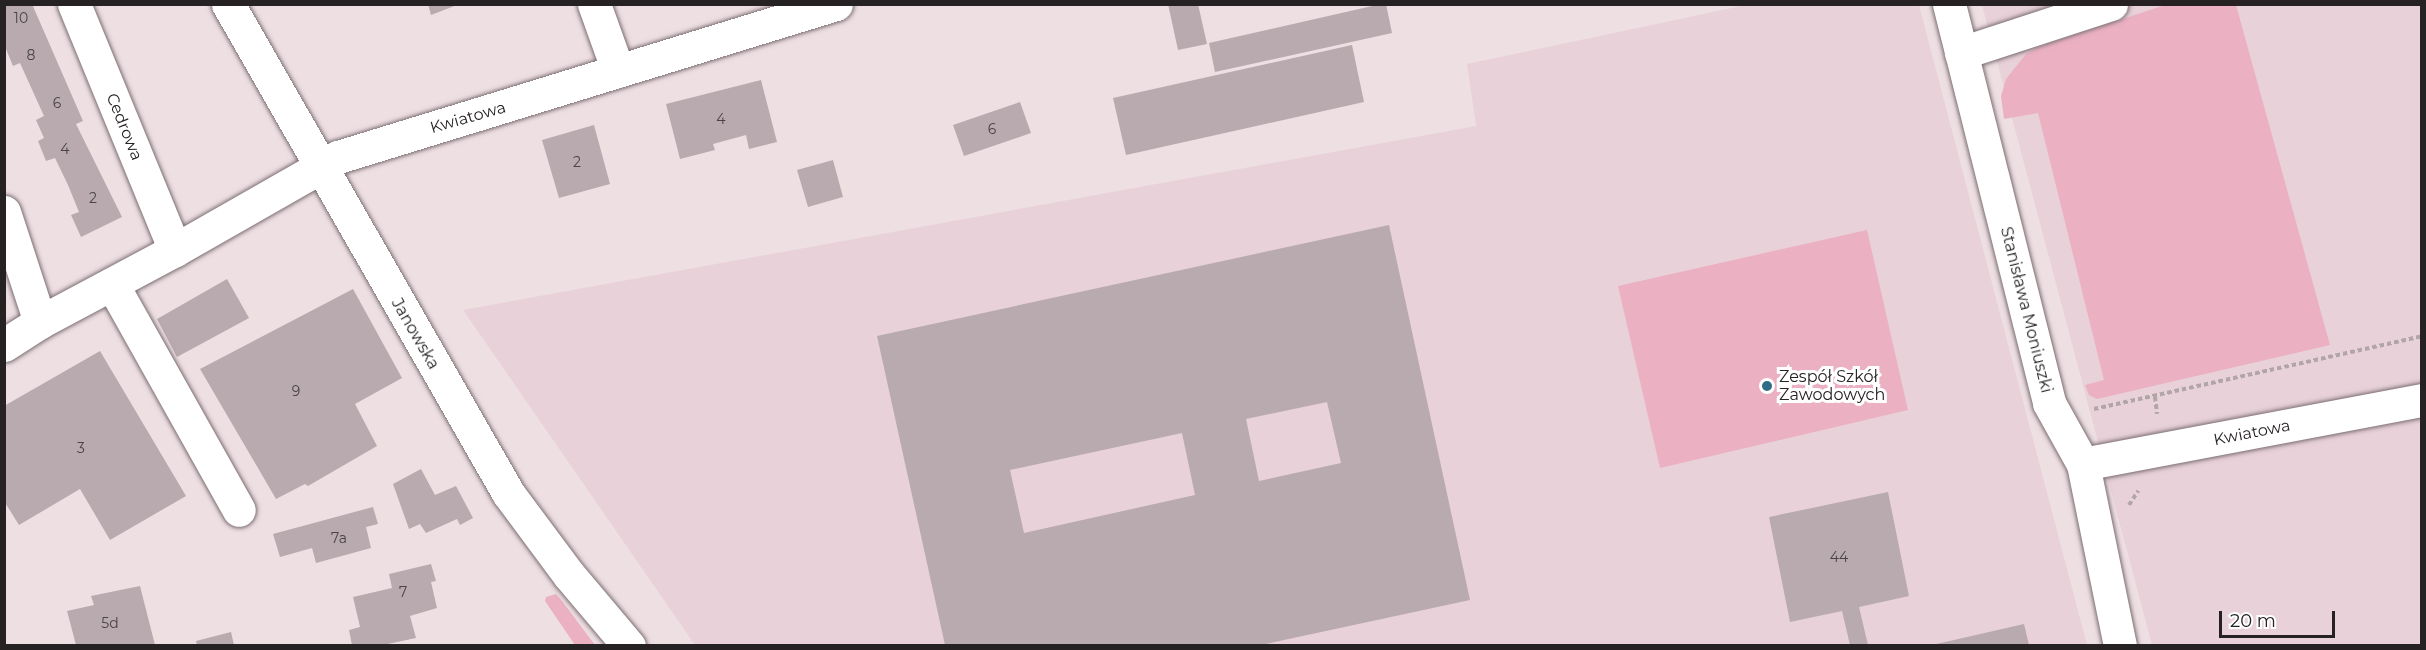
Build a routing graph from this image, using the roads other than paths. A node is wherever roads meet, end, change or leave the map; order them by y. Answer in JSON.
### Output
{"nodes":[{"id":1,"x":74,"y":4,"type":"edge"},
{"id":2,"x":228,"y":4,"type":"edge"},
{"id":3,"x":594,"y":4,"type":"edge"},
{"id":4,"x":836,"y":4,"type":"edge"},
{"id":5,"x":1949,"y":4,"type":"edge"},
{"id":6,"x":2111,"y":4,"type":"edge"},
{"id":7,"x":1961,"y":53,"type":"junction"},
{"id":8,"x":618,"y":71,"type":"junction"},
{"id":9,"x":319,"y":166,"type":"junction"},
{"id":10,"x":4,"y":212,"type":"edge"},
{"id":11,"x":175,"y":250,"type":"junction"},
{"id":12,"x":112,"y":284,"type":"junction"},
{"id":13,"x":40,"y":322,"type":"junction"},
{"id":14,"x":4,"y":345,"type":"edge"},
{"id":15,"x":2421,"y":400,"type":"edge"},
{"id":16,"x":2083,"y":464,"type":"junction"},
{"id":17,"x":239,"y":510,"type":"dead end"},
{"id":18,"x":629,"y":645,"type":"edge"},
{"id":19,"x":2120,"y":645,"type":"edge"}],
"edges":[{"from":1,"to":11,"type":"street","name":"Cedrowa"},
{"from":2,"to":9,"type":"street","name":"Janowska"},
{"from":3,"to":8,"type":"street"},
{"from":4,"to":8,"type":"street","name":"Kwiatowa"},
{"from":5,"to":7,"type":"street","name":"Stanisława Moniuszki"},
{"from":6,"to":7,"type":"street"},
{"from":7,"to":16,"type":"street","name":"Stanisława Moniuszki"},
{"from":8,"to":9,"type":"street","name":"Kwiatowa"},
{"from":9,"to":11,"type":"street"},
{"from":9,"to":18,"type":"street","name":"Janowska"},
{"from":10,"to":13,"type":"street"},
{"from":11,"to":12,"type":"street"},
{"from":12,"to":13,"type":"street"},
{"from":12,"to":17,"type":"street"},
{"from":13,"to":14,"type":"street"},
{"from":15,"to":16,"type":"street","name":"Kwiatowa"},
{"from":16,"to":19,"type":"street","name":"Stanisława Moniuszki"}]}
